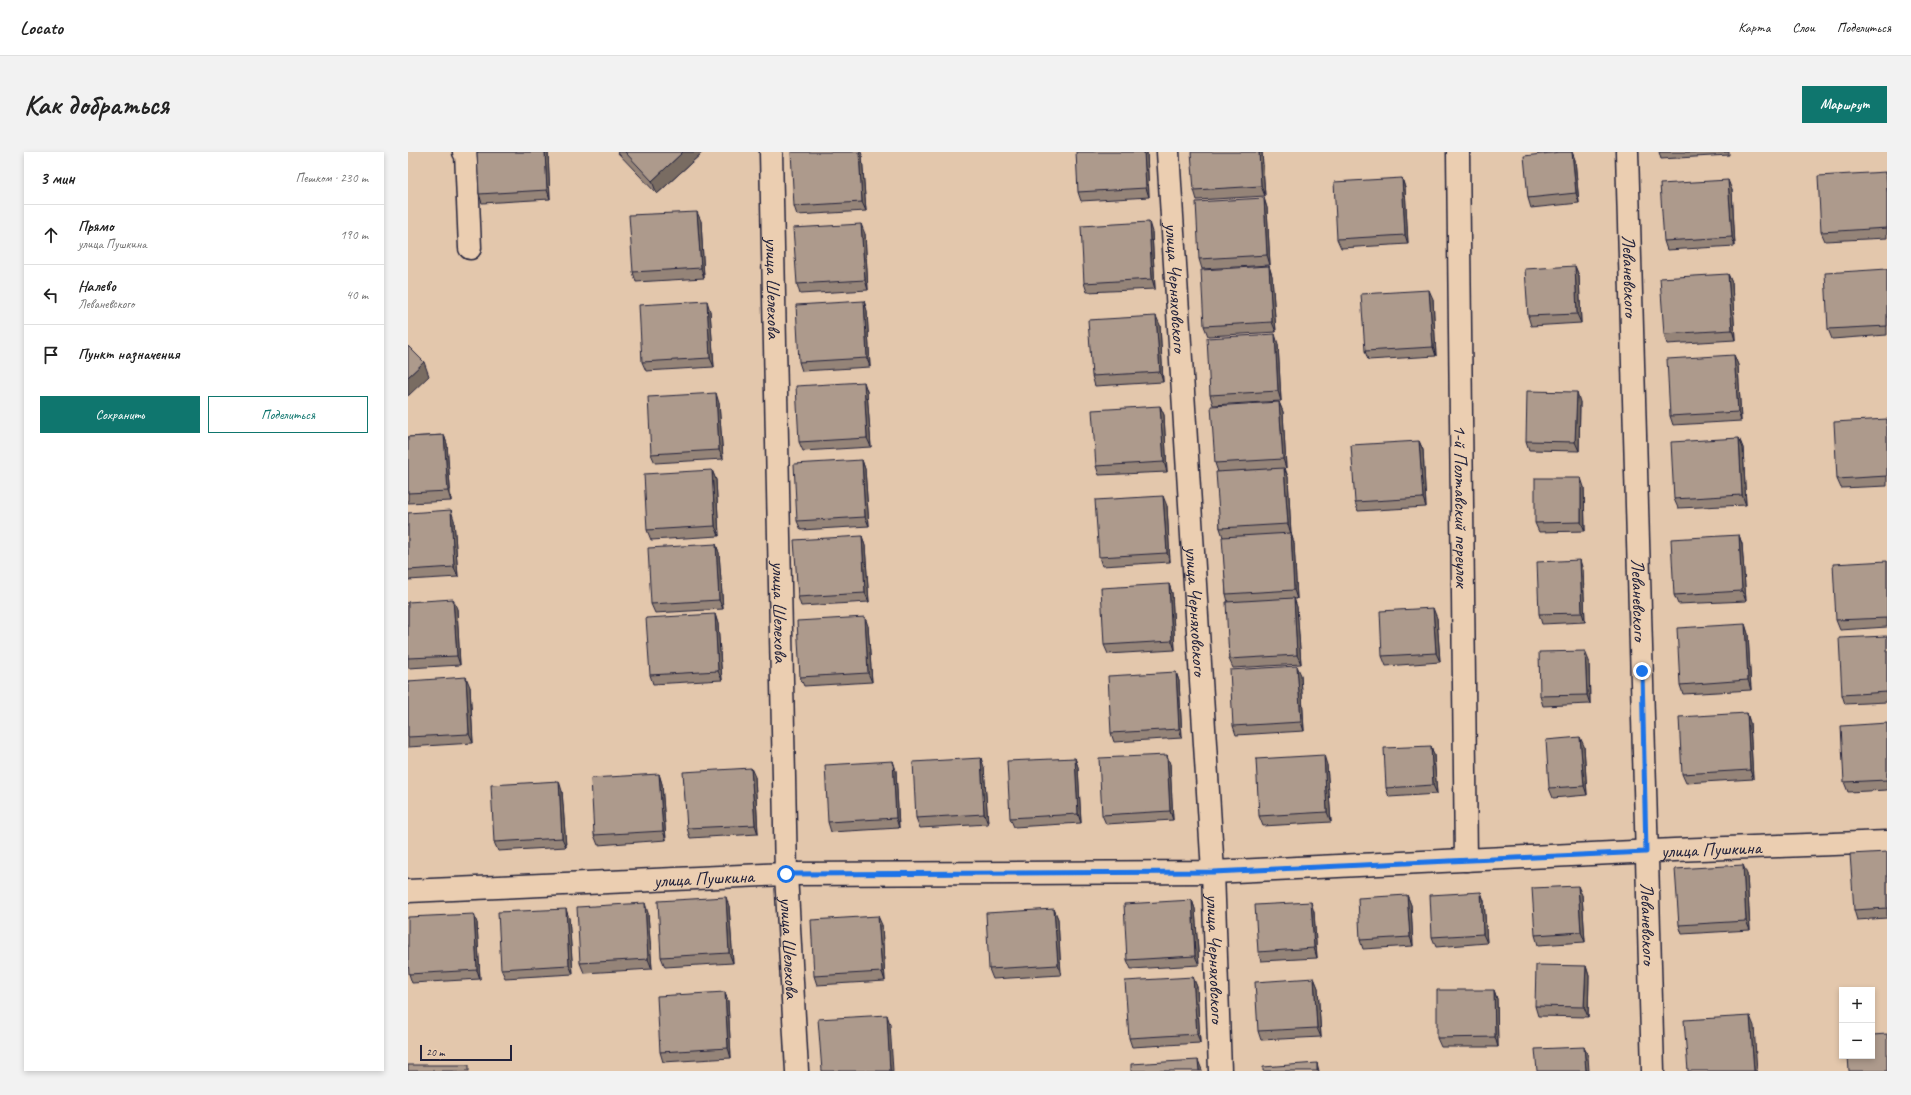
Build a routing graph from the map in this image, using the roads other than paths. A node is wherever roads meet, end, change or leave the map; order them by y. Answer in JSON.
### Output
{"nodes":[{"id":1,"x":464,"y":152,"type":"edge"},
{"id":2,"x":771,"y":152,"type":"edge"},
{"id":3,"x":1168,"y":152,"type":"edge"},
{"id":4,"x":1458,"y":152,"type":"edge"},
{"id":5,"x":1627,"y":152,"type":"edge"},
{"id":6,"x":470,"y":248,"type":"dead end"},
{"id":7,"x":1887,"y":842,"type":"edge"},
{"id":8,"x":1646,"y":852,"type":"junction"},
{"id":9,"x":1466,"y":860,"type":"junction"},
{"id":10,"x":1213,"y":872,"type":"junction"},
{"id":11,"x":786,"y":874,"type":"junction"},
{"id":12,"x":408,"y":891,"type":"edge"},
{"id":13,"x":797,"y":1071,"type":"edge"},
{"id":14,"x":1220,"y":1071,"type":"edge"},
{"id":15,"x":1653,"y":1071,"type":"edge"}],
"edges":[{"from":1,"to":6,"type":"street"},
{"from":2,"to":11,"type":"street","name":"улица Шелехова"},
{"from":3,"to":10,"type":"street","name":"улица Черняховского"},
{"from":4,"to":9,"type":"street","name":"1-й Полтавский переулок"},
{"from":5,"to":8,"type":"street","name":"Леваневского"},
{"from":7,"to":8,"type":"street","name":"улица Пушкина"},
{"from":8,"to":9,"type":"street","name":"улица Пушкина"},
{"from":8,"to":15,"type":"street","name":"Леваневского"},
{"from":9,"to":10,"type":"street","name":"улица Пушкина"},
{"from":10,"to":11,"type":"street","name":"улица Пушкина"},
{"from":10,"to":14,"type":"street","name":"улица Черняховского"},
{"from":11,"to":12,"type":"street","name":"улица Пушкина"},
{"from":11,"to":13,"type":"street","name":"улица Шелехова"}]}
